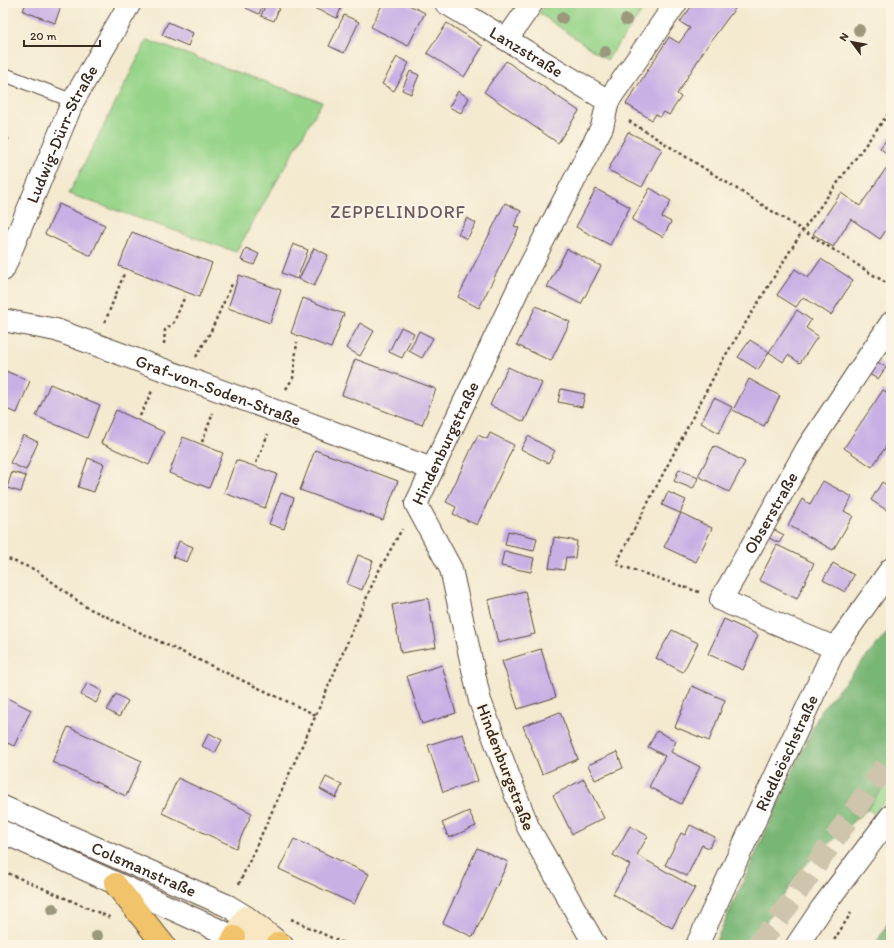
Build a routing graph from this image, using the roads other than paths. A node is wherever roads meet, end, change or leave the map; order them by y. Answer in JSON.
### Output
{"nodes":[{"id":1,"x":130,"y":3,"type":"edge"},
{"id":2,"x":446,"y":3,"type":"edge"},
{"id":3,"x":532,"y":3,"type":"edge"},
{"id":4,"x":676,"y":3,"type":"edge"},
{"id":5,"x":507,"y":39,"type":"junction"},
{"id":6,"x":3,"y":74,"type":"edge"},
{"id":7,"x":73,"y":101,"type":"junction"},
{"id":8,"x":608,"y":101,"type":"junction"},
{"id":9,"x":3,"y":270,"type":"edge"},
{"id":10,"x":3,"y":320,"type":"edge"},
{"id":11,"x":891,"y":324,"type":"edge"},
{"id":12,"x":432,"y":469,"type":"junction"},
{"id":13,"x":891,"y":569,"type":"edge"},
{"id":14,"x":835,"y":648,"type":"junction"},
{"id":15,"x":3,"y":807,"type":"edge"},
{"id":16,"x":891,"y":816,"type":"edge"},
{"id":17,"x":3,"y":832,"type":"edge"},
{"id":18,"x":876,"y":836,"type":"junction"},
{"id":19,"x":115,"y":884,"type":"junction"},
{"id":20,"x":237,"y":912,"type":"junction"},
{"id":21,"x":232,"y":941,"type":"edge"},
{"id":22,"x":279,"y":944,"type":"edge"},
{"id":23,"x":164,"y":945,"type":"edge"},
{"id":24,"x":595,"y":945,"type":"edge"},
{"id":25,"x":697,"y":945,"type":"edge"},
{"id":26,"x":797,"y":945,"type":"edge"},
{"id":27,"x":814,"y":945,"type":"edge"}],
"edges":[{"from":1,"to":7,"type":"street","name":"Ludwig-Dürr-Straße"},
{"from":2,"to":5,"type":"street","name":"Lanzstraße"},
{"from":3,"to":5,"type":"street"},
{"from":4,"to":8,"type":"street"},
{"from":5,"to":8,"type":"street","name":"Lanzstraße"},
{"from":6,"to":7,"type":"lane"},
{"from":7,"to":9,"type":"street","name":"Ludwig-Dürr-Straße"},
{"from":8,"to":12,"type":"street","name":"Hindenburgstraße"},
{"from":10,"to":12,"type":"street","name":"Graf-von-Soden-Straße"},
{"from":11,"to":14,"type":"street","name":"Obserstraße"},
{"from":12,"to":24,"type":"street","name":"Hindenburgstraße"},
{"from":13,"to":14,"type":"street","name":"Riedleöschstraße"},
{"from":14,"to":25,"type":"street","name":"Riedleöschstraße"},
{"from":15,"to":20,"type":"street","name":"Colsmanstraße"},
{"from":16,"to":18,"type":"street"},
{"from":17,"to":19,"type":"street","name":"Colsmanstraße"},
{"from":18,"to":26,"type":"street"},
{"from":18,"to":27,"type":"street"},
{"from":19,"to":21,"type":"street","name":"Colsmanstraße"},
{"from":19,"to":23,"type":"highway"},
{"from":20,"to":21,"type":"main road"},
{"from":20,"to":22,"type":"main road","name":"Colsmanstraße"},
{"from":21,"to":22,"type":"main road","name":"Colsmanstraße"}]}
